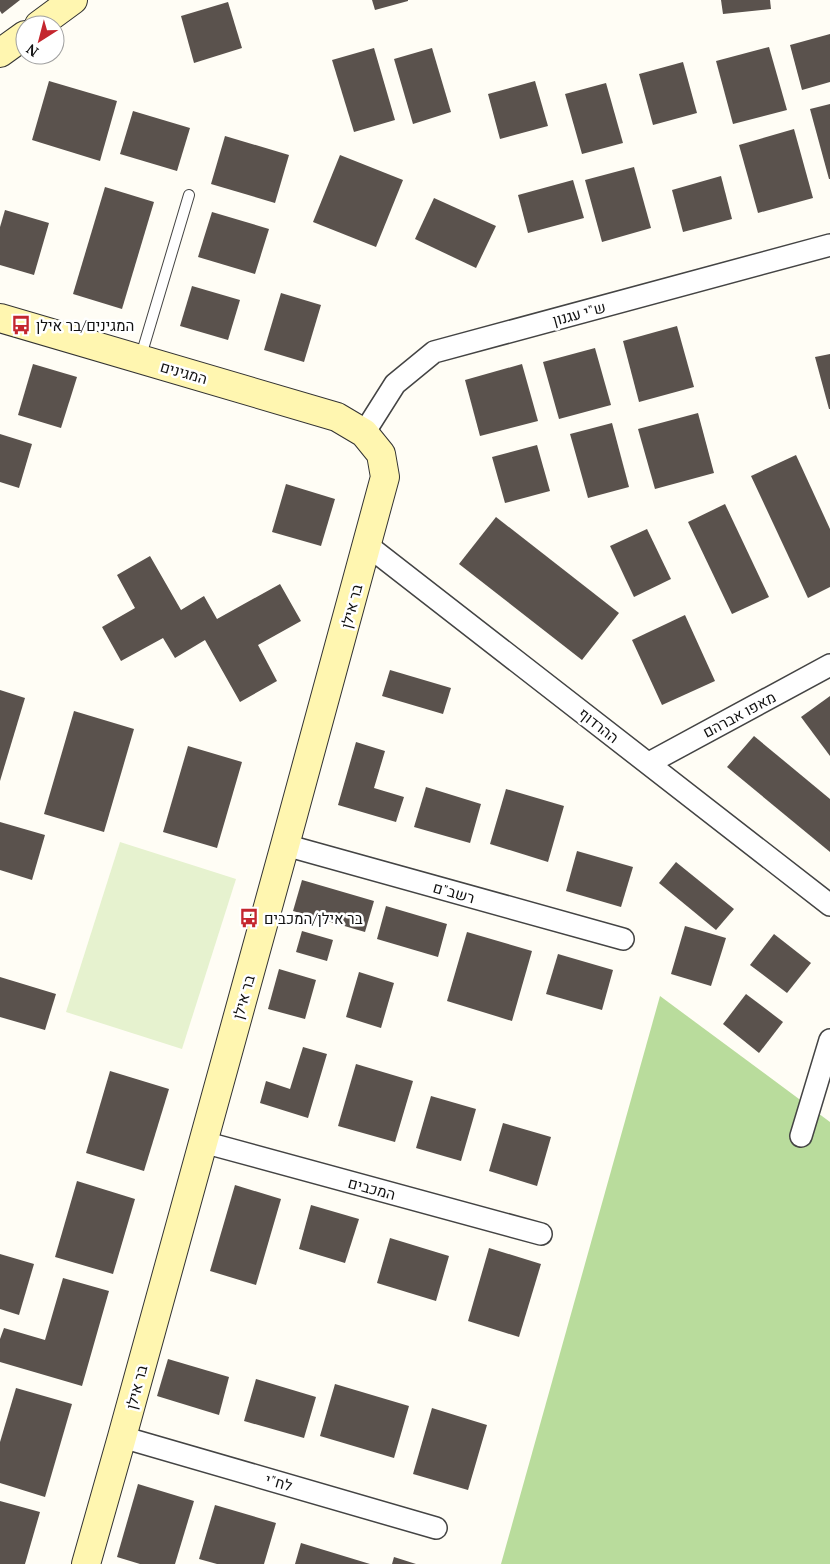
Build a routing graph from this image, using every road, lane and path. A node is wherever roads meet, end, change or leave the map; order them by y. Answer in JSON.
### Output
{"nodes":[{"id":1,"x":73,"y":0,"type":"edge"},
{"id":2,"x":52,"y":15,"type":"edge"},
{"id":3,"x":15,"y":42,"type":"edge"},
{"id":4,"x":0,"y":53,"type":"edge"},
{"id":5,"x":189,"y":194,"type":"dead end"},
{"id":6,"x":830,"y":245,"type":"edge"},
{"id":7,"x":0,"y":318,"type":"edge"},
{"id":8,"x":140,"y":360,"type":"junction"},
{"id":9,"x":364,"y":434,"type":"junction"},
{"id":10,"x":367,"y":545,"type":"junction"},
{"id":11,"x":830,"y":665,"type":"edge"},
{"id":12,"x":649,"y":763,"type":"junction"},
{"id":13,"x":285,"y":845,"type":"junction"},
{"id":14,"x":830,"y":905,"type":"edge"},
{"id":15,"x":623,"y":939,"type":"dead end"},
{"id":16,"x":830,"y":1040,"type":"edge"},
{"id":17,"x":801,"y":1136,"type":"dead end"},
{"id":18,"x":203,"y":1142,"type":"junction"},
{"id":19,"x":541,"y":1234,"type":"dead end"},
{"id":20,"x":122,"y":1436,"type":"junction"},
{"id":21,"x":436,"y":1528,"type":"dead end"},
{"id":22,"x":86,"y":1564,"type":"edge"}],
"edges":[{"from":1,"to":2,"type":"street"},
{"from":3,"to":4,"type":"street"},
{"from":5,"to":8,"type":"lane"},
{"from":6,"to":9,"type":"street","name":"ש\"י עגנון"},
{"from":7,"to":8,"type":"street","name":"המגינים"},
{"from":8,"to":9,"type":"street","name":"המגינים"},
{"from":9,"to":10,"type":"street","name":"בר אילן"},
{"from":10,"to":12,"type":"street","name":"ההרדוף"},
{"from":10,"to":13,"type":"street","name":"בר אילן"},
{"from":11,"to":12,"type":"street","name":"מאפו אברהם"},
{"from":12,"to":14,"type":"street","name":"ההרדוף"},
{"from":13,"to":15,"type":"street","name":"רשב\"ם"},
{"from":13,"to":18,"type":"street","name":"בר אילן"},
{"from":16,"to":17,"type":"street"},
{"from":18,"to":19,"type":"street","name":"המכבים"},
{"from":18,"to":20,"type":"street","name":"בר אילן"},
{"from":20,"to":21,"type":"street","name":"לח\"י"},
{"from":20,"to":22,"type":"street","name":"בר אילן"}]}
